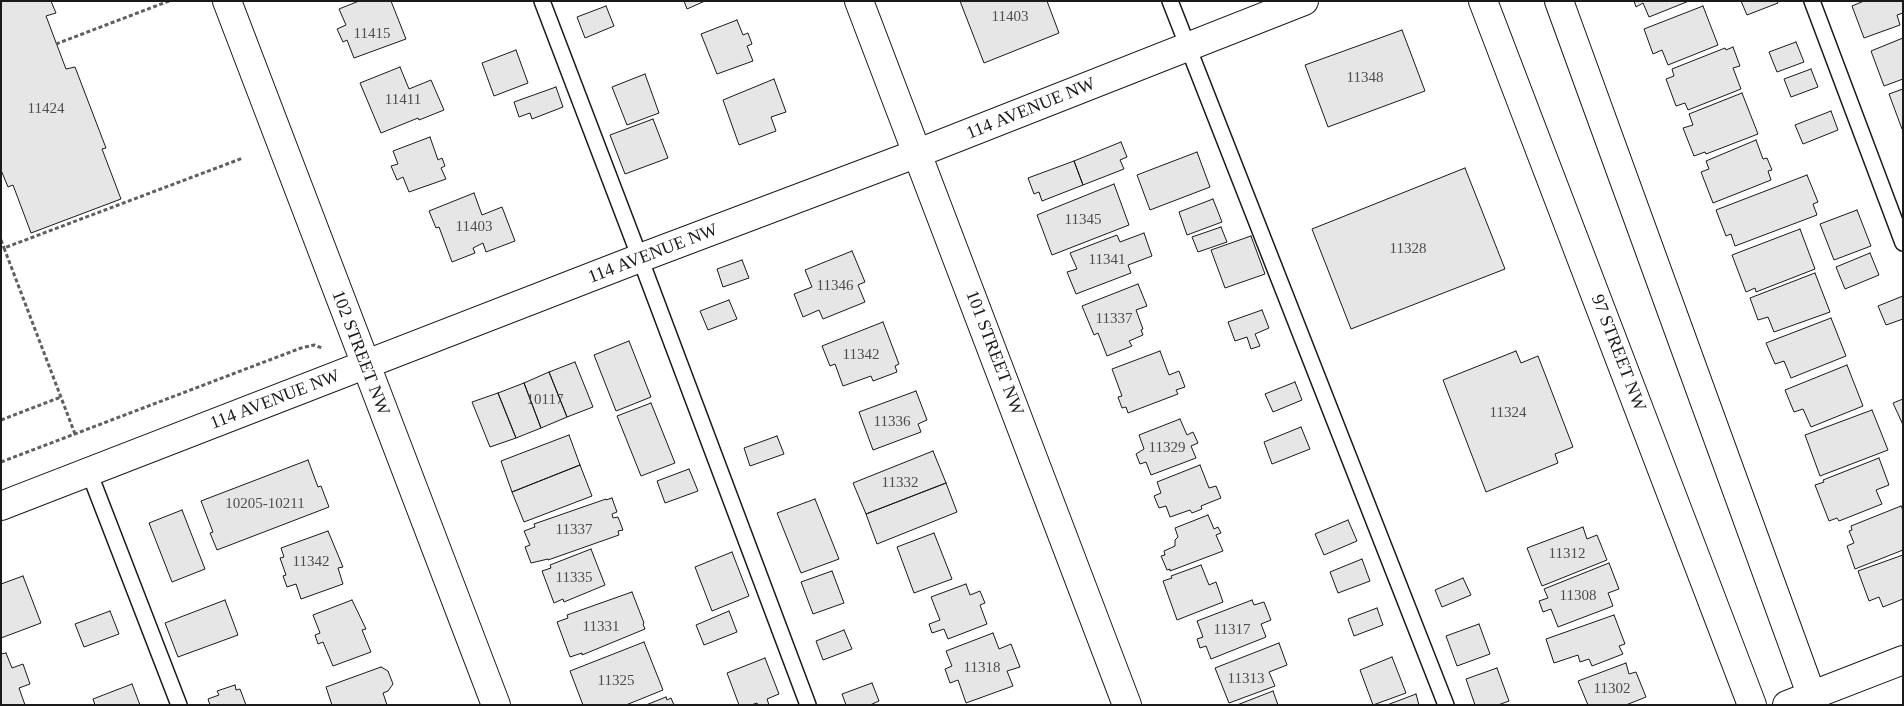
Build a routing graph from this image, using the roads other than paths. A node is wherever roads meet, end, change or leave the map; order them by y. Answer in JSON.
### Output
{"nodes":[{"id":1,"x":227,"y":1,"type":"edge"},
{"id":2,"x":542,"y":1,"type":"edge"},
{"id":3,"x":860,"y":1,"type":"edge"},
{"id":4,"x":1170,"y":1,"type":"edge"},
{"id":5,"x":1304,"y":1,"type":"edge"},
{"id":6,"x":1483,"y":1,"type":"edge"},
{"id":7,"x":1559,"y":1,"type":"edge"},
{"id":8,"x":1812,"y":1,"type":"edge"},
{"id":9,"x":1188,"y":47,"type":"junction"},
{"id":10,"x":918,"y":154,"type":"junction"},
{"id":11,"x":1903,"y":243,"type":"edge"},
{"id":12,"x":640,"y":258,"type":"junction"},
{"id":13,"x":365,"y":365,"type":"junction"},
{"id":14,"x":89,"y":472,"type":"junction"},
{"id":15,"x":1,"y":506,"type":"edge"},
{"id":16,"x":1903,"y":660,"type":"edge"},
{"id":17,"x":1804,"y":702,"type":"edge"},
{"id":18,"x":179,"y":705,"type":"edge"},
{"id":19,"x":496,"y":705,"type":"edge"},
{"id":20,"x":808,"y":705,"type":"edge"},
{"id":21,"x":1127,"y":705,"type":"edge"},
{"id":22,"x":1446,"y":705,"type":"edge"},
{"id":23,"x":1752,"y":705,"type":"edge"}],
"edges":[{"from":1,"to":13,"type":"street","name":"102 STREET NW"},
{"from":2,"to":12,"type":"lane"},
{"from":3,"to":10,"type":"street","name":"101 STREET NW"},
{"from":4,"to":9,"type":"lane"},
{"from":5,"to":9,"type":"street","name":"114 AVENUE NW"},
{"from":6,"to":23,"type":"street","name":"97 STREET NW"},
{"from":7,"to":17,"type":"street"},
{"from":8,"to":11,"type":"lane"},
{"from":9,"to":10,"type":"street","name":"114 AVENUE NW"},
{"from":9,"to":22,"type":"lane"},
{"from":10,"to":12,"type":"street","name":"114 AVENUE NW"},
{"from":10,"to":21,"type":"street","name":"101 STREET NW"},
{"from":12,"to":13,"type":"street","name":"114 AVENUE NW"},
{"from":12,"to":20,"type":"lane"},
{"from":13,"to":14,"type":"street","name":"114 AVENUE NW"},
{"from":13,"to":19,"type":"street","name":"102 STREET NW"},
{"from":14,"to":15,"type":"street","name":"114 AVENUE NW"},
{"from":14,"to":18,"type":"lane"},
{"from":16,"to":17,"type":"street"}]}
